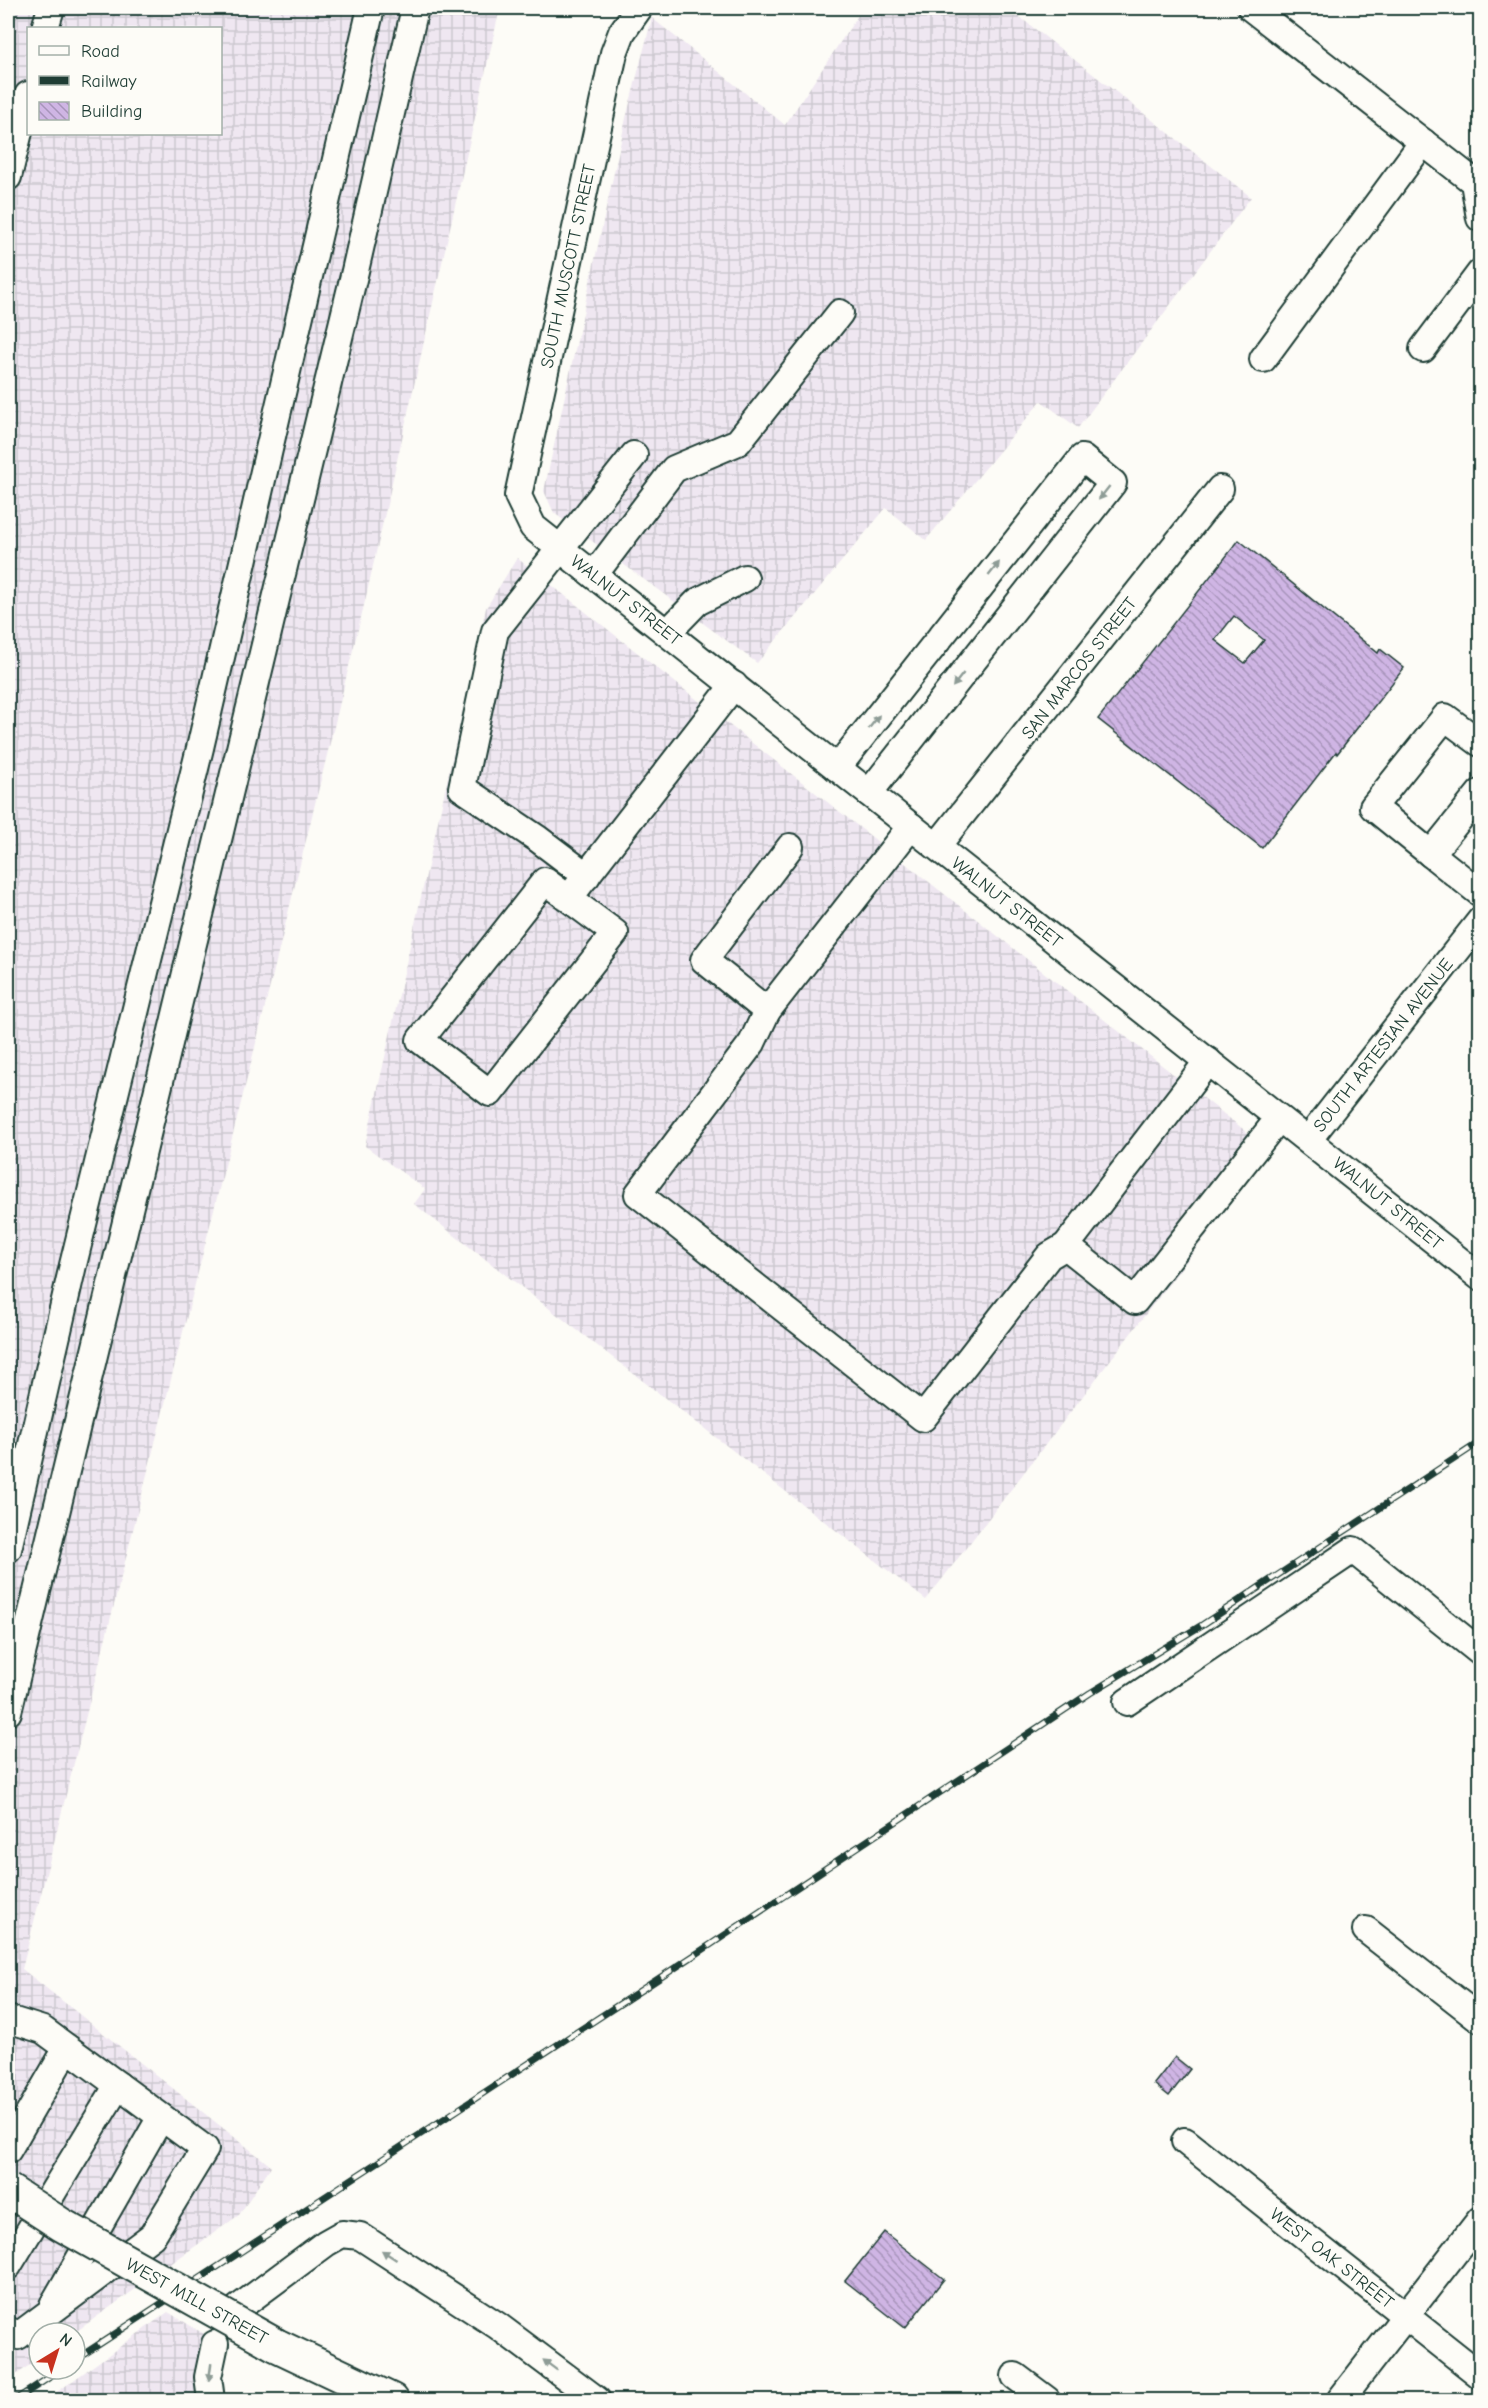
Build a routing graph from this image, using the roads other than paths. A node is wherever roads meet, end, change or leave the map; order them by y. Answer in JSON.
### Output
{"nodes":[{"id":1,"x":51,"y":8,"type":"edge"},
{"id":2,"x":371,"y":8,"type":"edge"},
{"id":3,"x":415,"y":8,"type":"edge"},
{"id":4,"x":639,"y":8,"type":"edge"},
{"id":5,"x":1251,"y":8,"type":"edge"},
{"id":6,"x":45,"y":27,"type":"edge"},
{"id":7,"x":27,"y":98,"type":"edge"},
{"id":8,"x":1423,"y":142,"type":"junction"},
{"id":9,"x":8,"y":177,"type":"edge"},
{"id":10,"x":1480,"y":218,"type":"edge"},
{"id":11,"x":1480,"y":273,"type":"edge"},
{"id":12,"x":840,"y":314,"type":"dead end"},
{"id":13,"x":1423,"y":349,"type":"dead end"},
{"id":14,"x":1263,"y":359,"type":"dead end"},
{"id":15,"x":634,"y":455,"type":"dead end"},
{"id":16,"x":1220,"y":489,"type":"dead end"},
{"id":17,"x":533,"y":527,"type":"joint"},
{"id":18,"x":560,"y":548,"type":"junction"},
{"id":19,"x":594,"y":575,"type":"junction"},
{"id":20,"x":745,"y":578,"type":"dead end"},
{"id":21,"x":951,"y":624,"type":"junction"},
{"id":22,"x":667,"y":633,"type":"junction"},
{"id":23,"x":982,"y":650,"type":"junction"},
{"id":24,"x":734,"y":686,"type":"junction"},
{"id":25,"x":1480,"y":743,"type":"edge"},
{"id":26,"x":837,"y":768,"type":"junction"},
{"id":27,"x":869,"y":793,"type":"junction"},
{"id":28,"x":1480,"y":793,"type":"edge"},
{"id":29,"x":911,"y":826,"type":"junction"},
{"id":30,"x":937,"y":846,"type":"junction"},
{"id":31,"x":790,"y":847,"type":"dead end"},
{"id":32,"x":1431,"y":854,"type":"junction"},
{"id":33,"x":587,"y":876,"type":"junction"},
{"id":34,"x":1480,"y":893,"type":"edge"},
{"id":35,"x":569,"y":899,"type":"junction"},
{"id":36,"x":1480,"y":921,"type":"edge"},
{"id":37,"x":767,"y":1011,"type":"junction"},
{"id":38,"x":1208,"y":1061,"type":"junction"},
{"id":39,"x":1280,"y":1118,"type":"junction"},
{"id":40,"x":1308,"y":1140,"type":"junction"},
{"id":41,"x":1066,"y":1246,"type":"junction"},
{"id":42,"x":1480,"y":1277,"type":"edge"},
{"id":43,"x":8,"y":1549,"type":"edge"},
{"id":44,"x":1480,"y":1652,"type":"edge"},
{"id":45,"x":1127,"y":1702,"type":"dead end"},
{"id":46,"x":8,"y":1712,"type":"edge"},
{"id":47,"x":1366,"y":1930,"type":"dead end"},
{"id":48,"x":8,"y":2019,"type":"edge"},
{"id":49,"x":1480,"y":2019,"type":"edge"},
{"id":50,"x":67,"y":2048,"type":"junction"},
{"id":51,"x":118,"y":2085,"type":"junction"},
{"id":52,"x":161,"y":2117,"type":"junction"},
{"id":53,"x":1185,"y":2141,"type":"dead end"},
{"id":54,"x":8,"y":2150,"type":"edge"},
{"id":55,"x":8,"y":2190,"type":"edge"},
{"id":56,"x":1480,"y":2220,"type":"edge"},
{"id":57,"x":8,"y":2266,"type":"edge"},
{"id":58,"x":237,"y":2309,"type":"dead end"},
{"id":59,"x":49,"y":2313,"type":"junction"},
{"id":60,"x":1406,"y":2316,"type":"junction"},
{"id":61,"x":8,"y":2330,"type":"edge"},
{"id":62,"x":215,"y":2344,"type":"dead end"},
{"id":63,"x":1480,"y":2375,"type":"edge"},
{"id":64,"x":1015,"y":2376,"type":"dead end"},
{"id":65,"x":211,"y":2400,"type":"edge"},
{"id":66,"x":392,"y":2400,"type":"edge"},
{"id":67,"x":597,"y":2400,"type":"edge"},
{"id":68,"x":1047,"y":2400,"type":"edge"},
{"id":69,"x":1340,"y":2400,"type":"edge"}],
"edges":[{"from":1,"to":6,"type":"street"},
{"from":2,"to":43,"type":"street"},
{"from":3,"to":46,"type":"street"},
{"from":4,"to":17,"type":"street","name":"SOUTH MUSCOTT STREET"},
{"from":5,"to":8,"type":"street"},
{"from":7,"to":9,"type":"street"},
{"from":8,"to":10,"type":"street"},
{"from":8,"to":14,"type":"street"},
{"from":11,"to":13,"type":"street"},
{"from":12,"to":19,"type":"street"},
{"from":15,"to":18,"type":"street"},
{"from":16,"to":30,"type":"street","name":"SAN MARCOS STREET"},
{"from":17,"to":18,"type":"street","name":"WALNUT STREET"},
{"from":18,"to":19,"type":"street","name":"WALNUT STREET"},
{"from":18,"to":33,"type":"street"},
{"from":19,"to":22,"type":"street","name":"WALNUT STREET"},
{"from":20,"to":22,"type":"street"},
{"from":21,"to":23,"type":"street"},
{"from":21,"to":23,"type":"street","one_way":true},
{"from":26,"to":21,"type":"street","one_way":true},
{"from":22,"to":24,"type":"street","name":"WALNUT STREET"},
{"from":23,"to":27,"type":"street","one_way":true},
{"from":24,"to":26,"type":"street","name":"WALNUT STREET"},
{"from":24,"to":33,"type":"street"},
{"from":25,"to":32,"type":"street"},
{"from":26,"to":27,"type":"street","name":"WALNUT STREET"},
{"from":27,"to":29,"type":"street","name":"WALNUT STREET"},
{"from":28,"to":32,"type":"street"},
{"from":29,"to":30,"type":"street","name":"WALNUT STREET"},
{"from":29,"to":37,"type":"street"},
{"from":30,"to":38,"type":"street","name":"WALNUT STREET"},
{"from":31,"to":37,"type":"street"},
{"from":32,"to":34,"type":"street"},
{"from":33,"to":35,"type":"street"},
{"from":35,"to":35,"type":"street"},
{"from":36,"to":40,"type":"street","name":"SOUTH ARTESIAN AVENUE"},
{"from":37,"to":41,"type":"street"},
{"from":38,"to":39,"type":"street","name":"WALNUT STREET"},
{"from":38,"to":41,"type":"street"},
{"from":39,"to":40,"type":"street","name":"WALNUT STREET"},
{"from":39,"to":41,"type":"street"},
{"from":40,"to":42,"type":"street","name":"WALNUT STREET"},
{"from":44,"to":45,"type":"street"},
{"from":47,"to":49,"type":"street"},
{"from":48,"to":50,"type":"street"},
{"from":50,"to":51,"type":"street"},
{"from":50,"to":54,"type":"street"},
{"from":51,"to":52,"type":"street"},
{"from":51,"to":57,"type":"street"},
{"from":52,"to":59,"type":"street"},
{"from":52,"to":59,"type":"street"},
{"from":53,"to":60,"type":"street","name":"WEST OAK STREET"},
{"from":55,"to":66,"type":"main road","name":"WEST MILL STREET","bridge":true},
{"from":56,"to":60,"type":"street"},
{"from":67,"to":58,"type":"street","one_way":true},
{"from":59,"to":61,"type":"street"},
{"from":60,"to":63,"type":"street","name":"WEST OAK STREET"},
{"from":60,"to":69,"type":"street"},
{"from":62,"to":65,"type":"street","one_way":true},
{"from":64,"to":68,"type":"street"}]}
